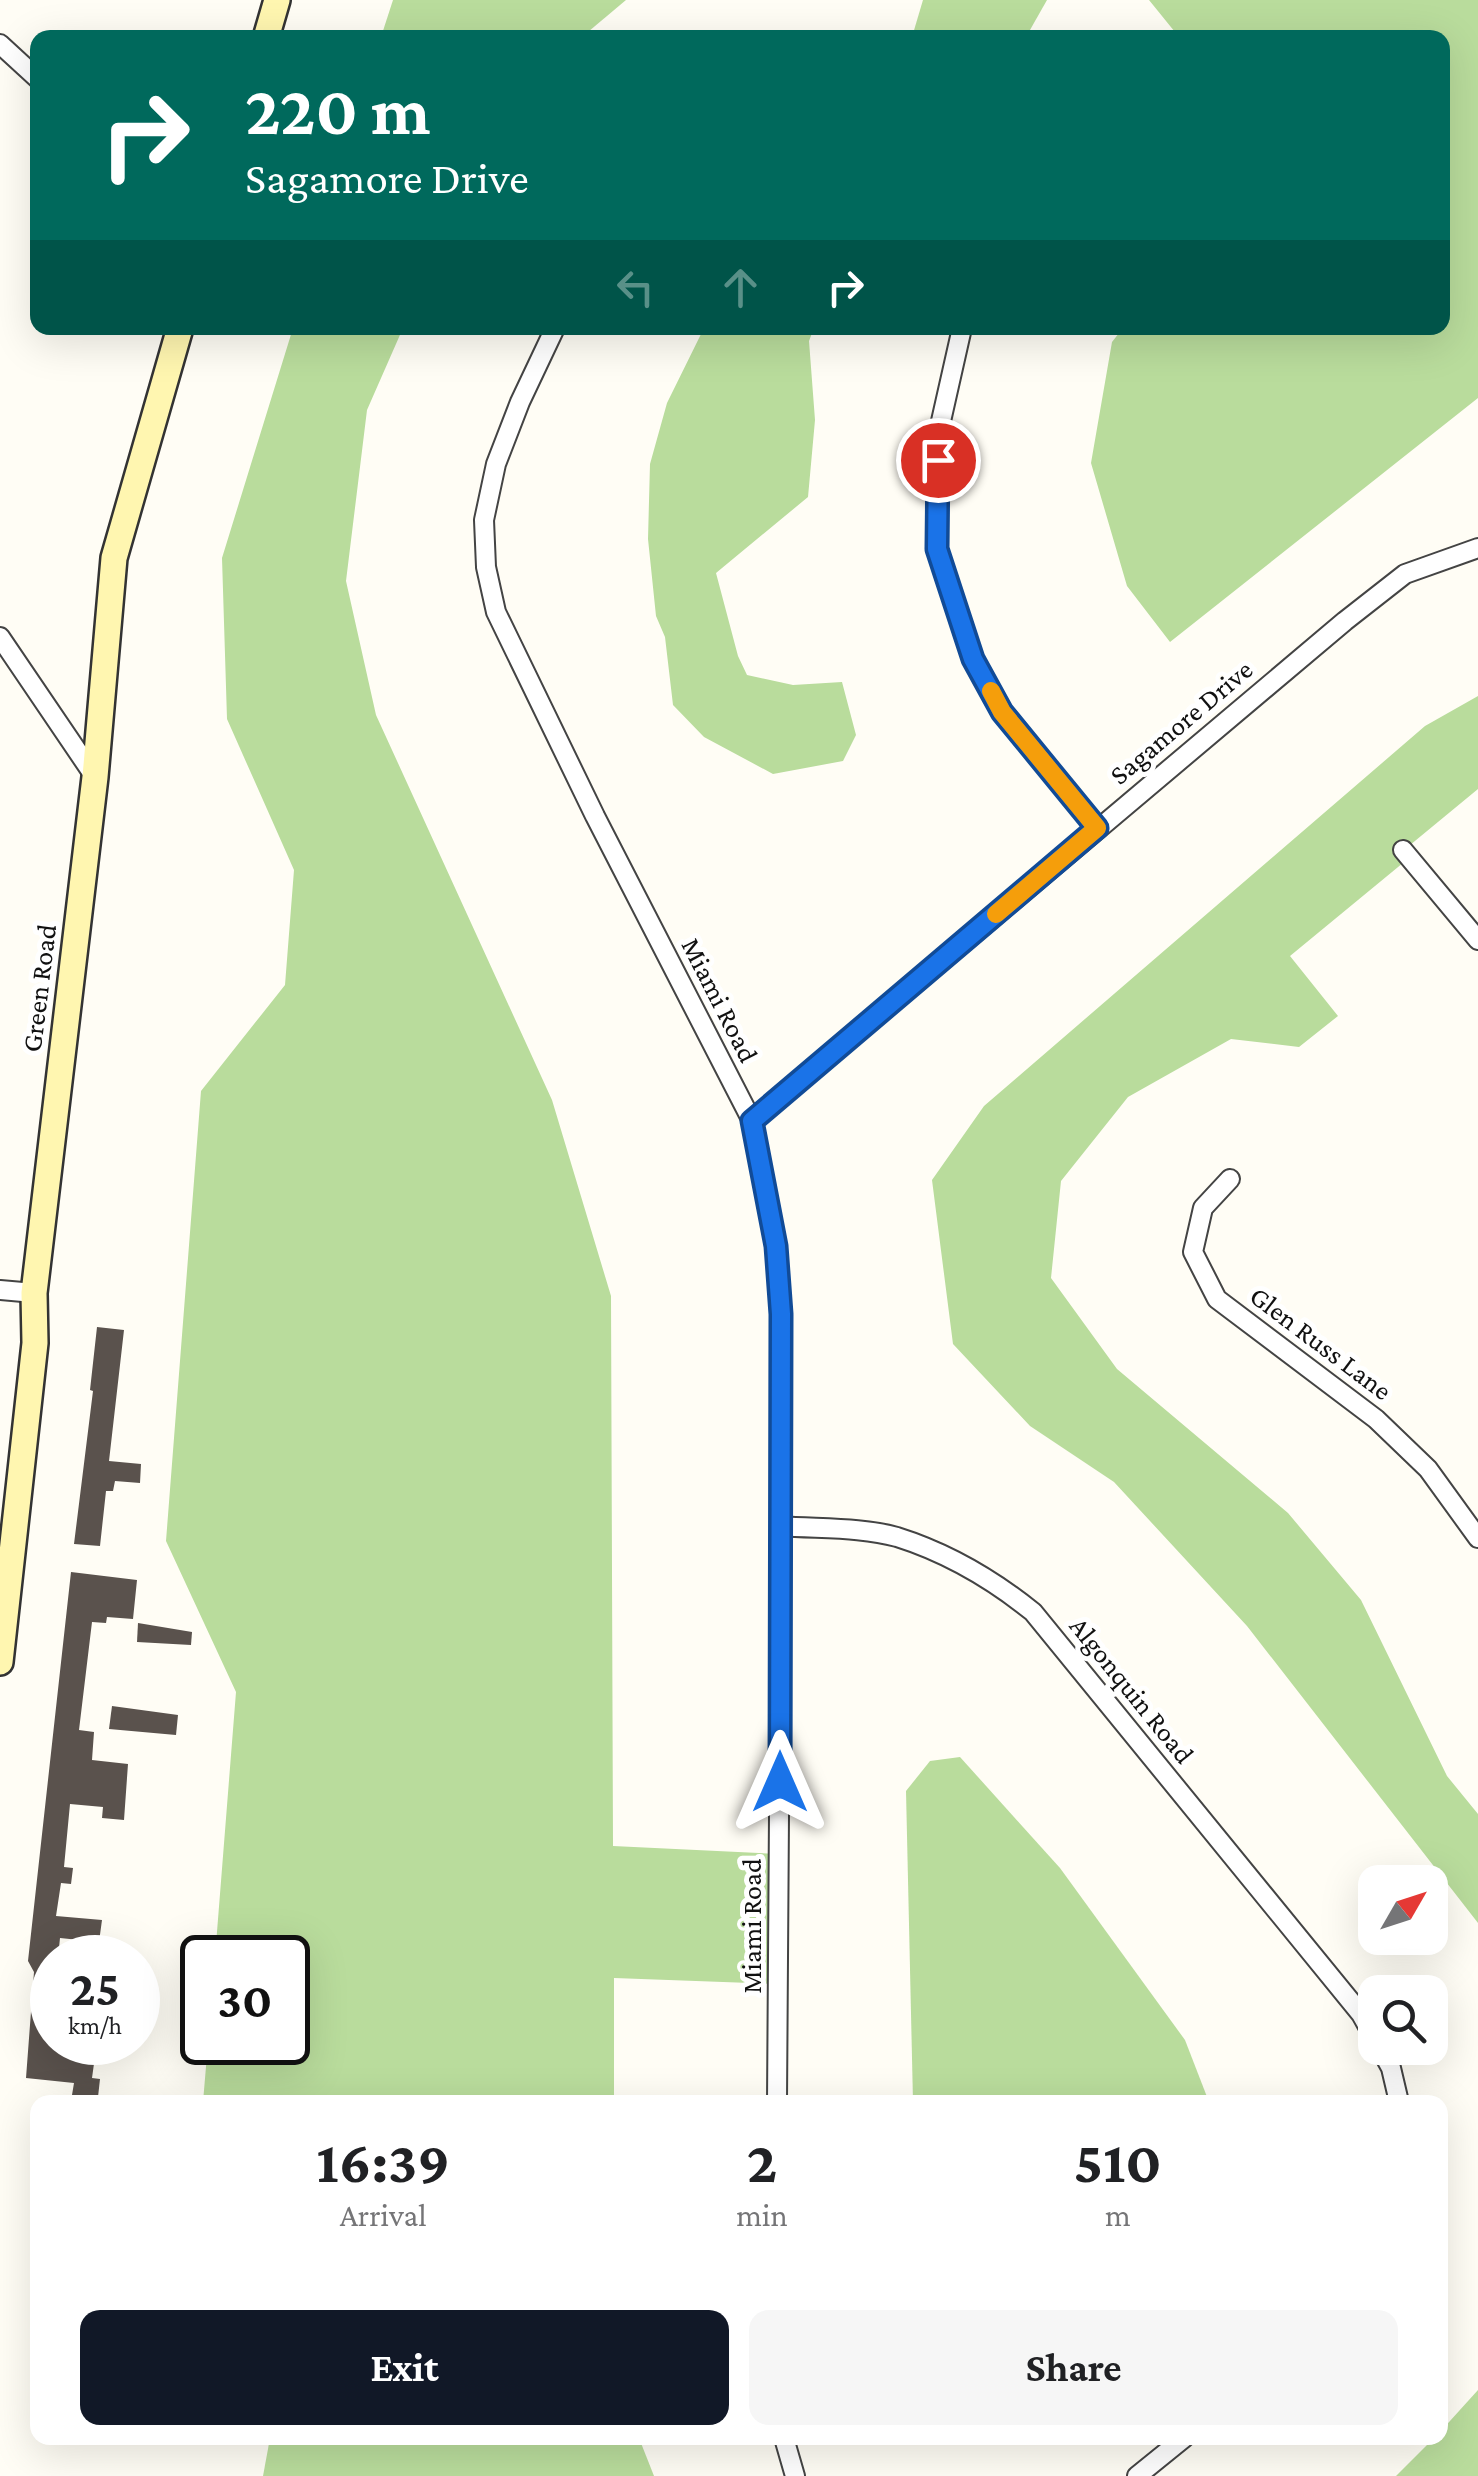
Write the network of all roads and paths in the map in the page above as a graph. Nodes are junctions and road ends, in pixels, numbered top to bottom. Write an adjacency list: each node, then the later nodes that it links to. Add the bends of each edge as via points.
1 (277, 0): 2 (main road)
2 (268, 30)
3 (0, 44): 4 (street)
4 (30, 72)
5 (178, 335): 10 (main road, Green Road, via 114,558)
6 (552, 335): 14 (street, Miami Road, via 502,449 484,520 496,612)
7 (960, 335): 11 (street, via 939,430 937,549 973,659 1002,712)
8 (1478, 548): 11 (street, Sagamore Drive, via 1405,574)
9 (0, 637): 10 (street)
10 (94, 778): 17 (main road, Green Road)
11 (1097, 828): 14 (street, Sagamore Drive)
12 (1403, 850): 13 (street)
13 (1478, 940)
14 (752, 1121): 18 (street, Miami Road, via 776,1246 781,1314)
15 (1230, 1179): 19 (street, Glen Russ Lane, via 1203,1208 1193,1252 1218,1299 1376,1418 1428,1469)
16 (0, 1290): 17 (street)
17 (34, 1293): 20 (main road, Green Road, via 35,1343)
18 (781, 1526): 21 (street, Algonquin Road, via 894,1536 963,1564 1032,1612); 23 (street, Miami Road)
19 (1478, 1538)
20 (0, 1662)
21 (1358, 2009)
22 (1389, 2065): 24 (street)
23 (777, 2095)
24 (1397, 2095)
25 (786, 2445): 27 (street)
26 (1175, 2445): 28 (street)
27 (796, 2476)
28 (1137, 2476)

